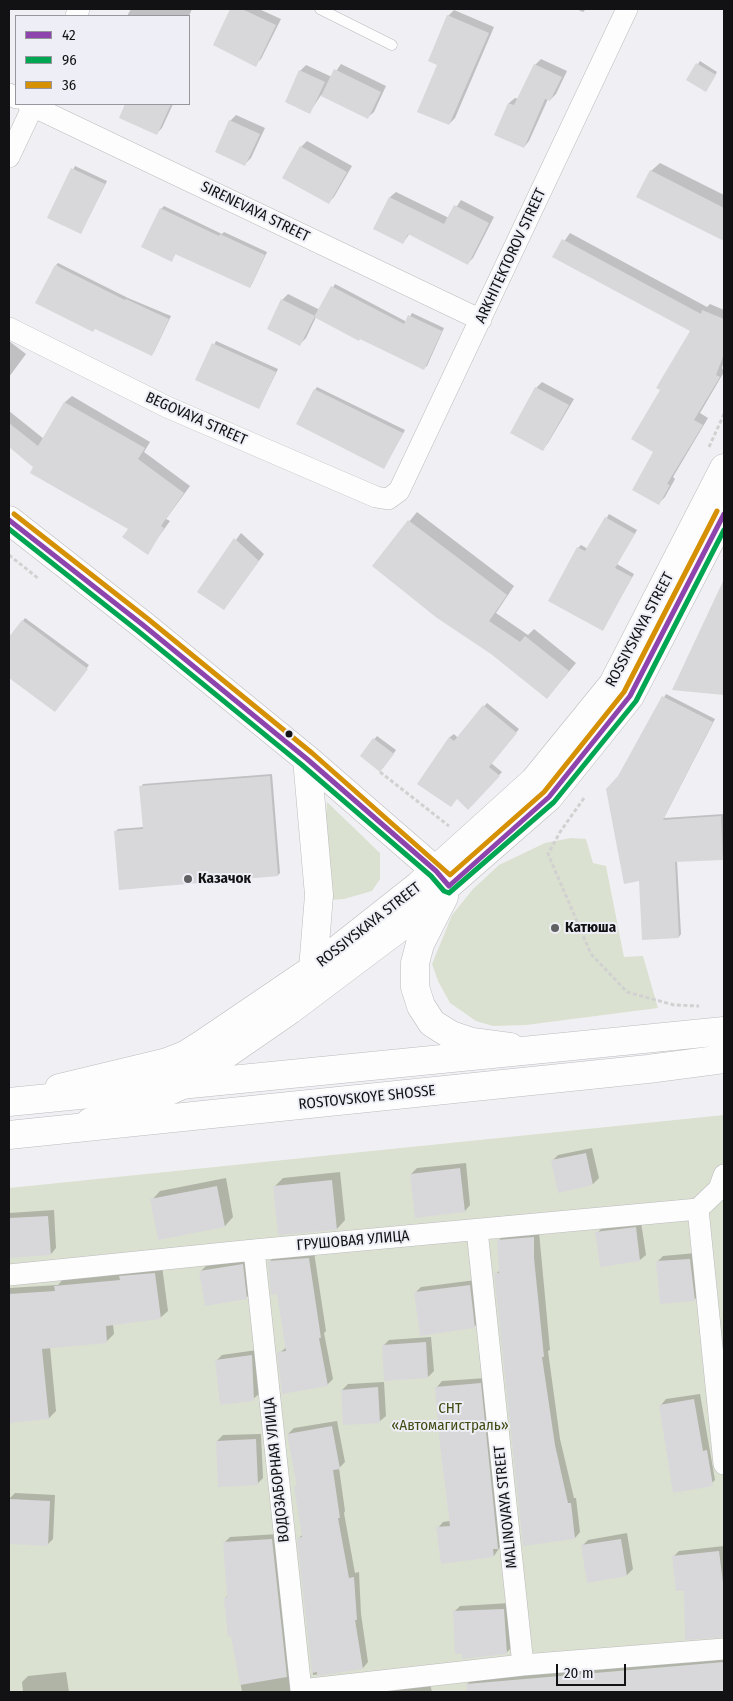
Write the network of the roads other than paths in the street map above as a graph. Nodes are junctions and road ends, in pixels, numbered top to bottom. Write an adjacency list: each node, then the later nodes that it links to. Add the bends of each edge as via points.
1 (320, 9): 3 (lane)
2 (627, 9): 7 (street, ARKHITEKTOROV STREET)
3 (392, 45)
4 (27, 105): 6 (street)
5 (32, 105): 7 (street, SIRENEVAYA STREET)
6 (9, 157)
7 (481, 320): 10 (street, ARKHITEKTOROV STREET, via 399,491)
8 (9, 328): 10 (street, BEGOVAYA STREET, via 167,407 376,497)
9 (724, 468): 14 (main road, ROSSIYSKAYA STREET, via 613,684 534,781)
10 (388, 498)
11 (724, 514): 14 (main road, ROSSIYSKAYA STREET, via 630,696 548,797)
12 (9, 520): 13 (main road)
13 (307, 758): 14 (main road); 15 (main road, via 319,895)
14 (443, 879): 15 (main road, ROSSIYSKAYA STREET); 17 (main road, via 415,963 415,987 421,1006 432,1023 451,1035 472,1042); 19 (main road, ROSSIYSKAYA STREET, via 400,928)
15 (313, 969): 20 (main road, ROSSIYSKAYA STREET, via 185,1055 121,1074)
16 (724, 1031): 17 (main road, ROSTOVSKOYE SHOSSE)
17 (538, 1051): 19 (main road, ROSTOVSKOYE SHOSSE)
18 (724, 1059): 21 (main road, ROSTOVSKOYE SHOSSE)
19 (180, 1086): 20 (main road, ROSTOVSKOYE SHOSSE); 21 (main road, via 136,1106)
20 (9, 1100)
21 (68, 1129): 22 (main road, ROSTOVSKOYE SHOSSE)
22 (9, 1135)
23 (724, 1174): 24 (street, via 719,1190)
24 (698, 1209): 25 (street, ГРУШОВАЯ УЛИЦА); 28 (street)
25 (478, 1230): 26 (street, ГРУШОВАЯ УЛИЦА); 30 (street, MALINOVAYA STREET)
26 (254, 1250): 27 (street, ГРУШОВАЯ УЛИЦА); 30 (street, ВОДОЗАБОРНАЯ УЛИЦА, via 301,1690)
27 (9, 1275)
28 (724, 1464)
29 (724, 1649): 30 (street)
30 (523, 1665)

